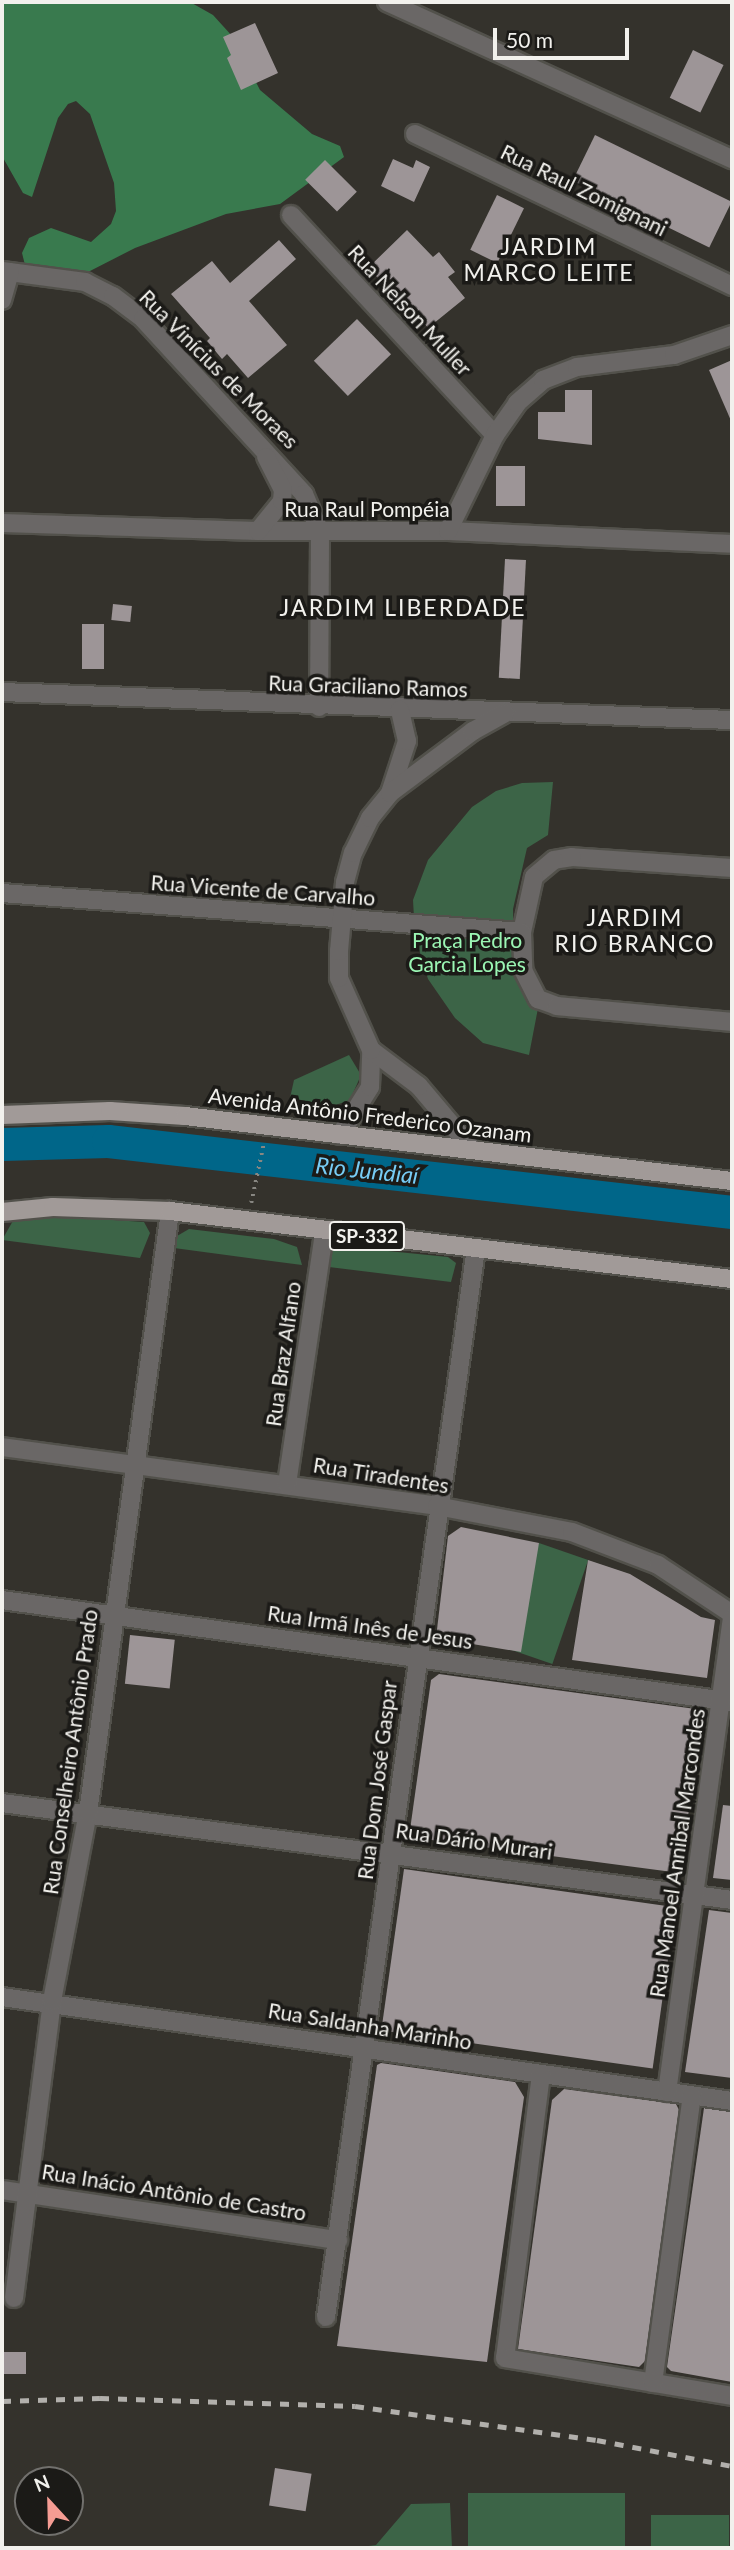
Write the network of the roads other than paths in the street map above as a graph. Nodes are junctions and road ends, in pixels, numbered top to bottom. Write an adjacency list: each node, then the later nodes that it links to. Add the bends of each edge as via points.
1 (387, 2): 3 (street)
2 (415, 134): 6 (street, Rua Raul Zomignani)
3 (732, 159)
4 (291, 215): 9 (street, Rua Nelson Muller)
5 (6, 272): 7 (street); 10 (street, Rua Vinícius de Moraes, via 85,282 113,296 143,319)
6 (732, 286)
7 (2, 300)
8 (732, 335): 9 (street, via 674,355 577,367 543,380 517,402)
9 (495, 435): 13 (street)
10 (257, 439): 12 (street, via 283,490 278,511); 14 (street, Rua Vinícius de Moraes, via 304,494)
11 (2, 523): 12 (street, Rua Raul Pompéia)
12 (258, 531): 14 (street, Rua Raul Pompéia)
13 (448, 531): 14 (street, Rua Raul Pompéia); 15 (street, Rua Raul Pompéia)
14 (320, 532): 17 (street)
15 (732, 544)
16 (2, 692): 17 (street, Rua Graciliano Ramos)
17 (319, 707): 18 (street, Rua Graciliano Ramos)
18 (400, 710): 19 (street, Rua Graciliano Ramos); 21 (street, via 407,741)
19 (506, 713): 20 (street, Rua Graciliano Ramos); 21 (street, via 473,731)
20 (732, 720)
21 (390, 793): 24 (street, via 352,853)
22 (732, 868): 25 (street, via 572,857 554,860 534,877)
23 (2, 893): 24 (street, Rua Vicente de Carvalho)
24 (341, 919): 25 (street, Rua Vicente de Carvalho); 27 (street, via 339,978)
25 (522, 932): 26 (street, via 523,970 538,999 557,1006)
26 (732, 1021)
27 (371, 1050): 29 (street, via 370,1087); 30 (street, via 419,1086)
28 (2, 1115): 29 (main road, Avenida Antônio Frederico Ozanam, via 110,1111)
29 (340, 1135): 30 (main road, Avenida Antônio Frederico Ozanam)
30 (473, 1150): 31 (main road, Avenida Antônio Frederico Ozanam)
31 (732, 1181)
32 (170, 1211): 33 (main road, SP-332, via 53,1207); 34 (main road, SP-332); 38 (street, Rua Conselheiro Antônio Prado)
33 (2, 1212)
34 (324, 1231): 35 (main road, SP-332); 39 (street, Rua Braz Alfano)
35 (476, 1248): 36 (main road, SP-332); 40 (street, Rua Dom José Gaspar)
36 (732, 1279)
37 (7, 1445): 38 (street, Rua Tiradentes)
38 (133, 1462): 39 (street, Rua Tiradentes); 42 (street, Rua Conselheiro Antônio Prado)
39 (287, 1484): 40 (street, Rua Tiradentes)
40 (437, 1506): 43 (street, Rua Tiradentes, via 584,1537 658,1564); 45 (street, Rua Dom José Gaspar)
41 (2, 1600): 42 (street, Rua Irmã Inês de Jesus)
42 (113, 1614): 45 (street, Rua Irmã Inês de Jesus); 48 (street, Rua Conselheiro Antônio Prado)
43 (732, 1614)
44 (732, 1620): 46 (street, Rua Manoel Annibal Marcondes)
45 (416, 1656): 46 (street, Rua Irmã Inês de Jesus); 49 (street, Rua Dom José Gaspar)
46 (726, 1701): 50 (street, Rua Manoel Annibal Marcondes)
47 (2, 1803): 48 (street, Rua Dário Murari)
48 (88, 1813): 49 (street, Rua Dário Murari); 53 (street, Rua Conselheiro Antônio Prado)
49 (391, 1853): 50 (street, Rua Dário Murari); 54 (street, Rua Dom José Gaspar)
50 (694, 1894): 51 (street, Rua Dário Murari); 56 (street, Rua Manoel Annibal Marcondes)
51 (732, 1900)
52 (2, 1997): 53 (street, Rua Saldanha Marinho)
53 (52, 2001): 54 (street, Rua Saldanha Marinho); 60 (street, Rua Conselheiro Antônio Prado)
54 (365, 2048): 55 (street, Rua Saldanha Marinho); 61 (street, Rua Dom José Gaspar)
55 (541, 2074): 56 (street, Rua Saldanha Marinho); 64 (street, via 504,2351 509,2362)
56 (667, 2092): 57 (street, Rua Saldanha Marinho)
57 (692, 2096): 58 (street, Rua Saldanha Marinho); 64 (street)
58 (732, 2101)
59 (2, 2190): 60 (street, Rua Inácio Antônio de Castro)
60 (27, 2193): 61 (street, Rua Inácio Antônio de Castro); 62 (street, Rua Conselheiro Antônio Prado)
61 (338, 2240): 63 (street, Rua Dom José Gaspar)
62 (14, 2298)
63 (326, 2317)
64 (653, 2383): 65 (street)
65 (732, 2396)

